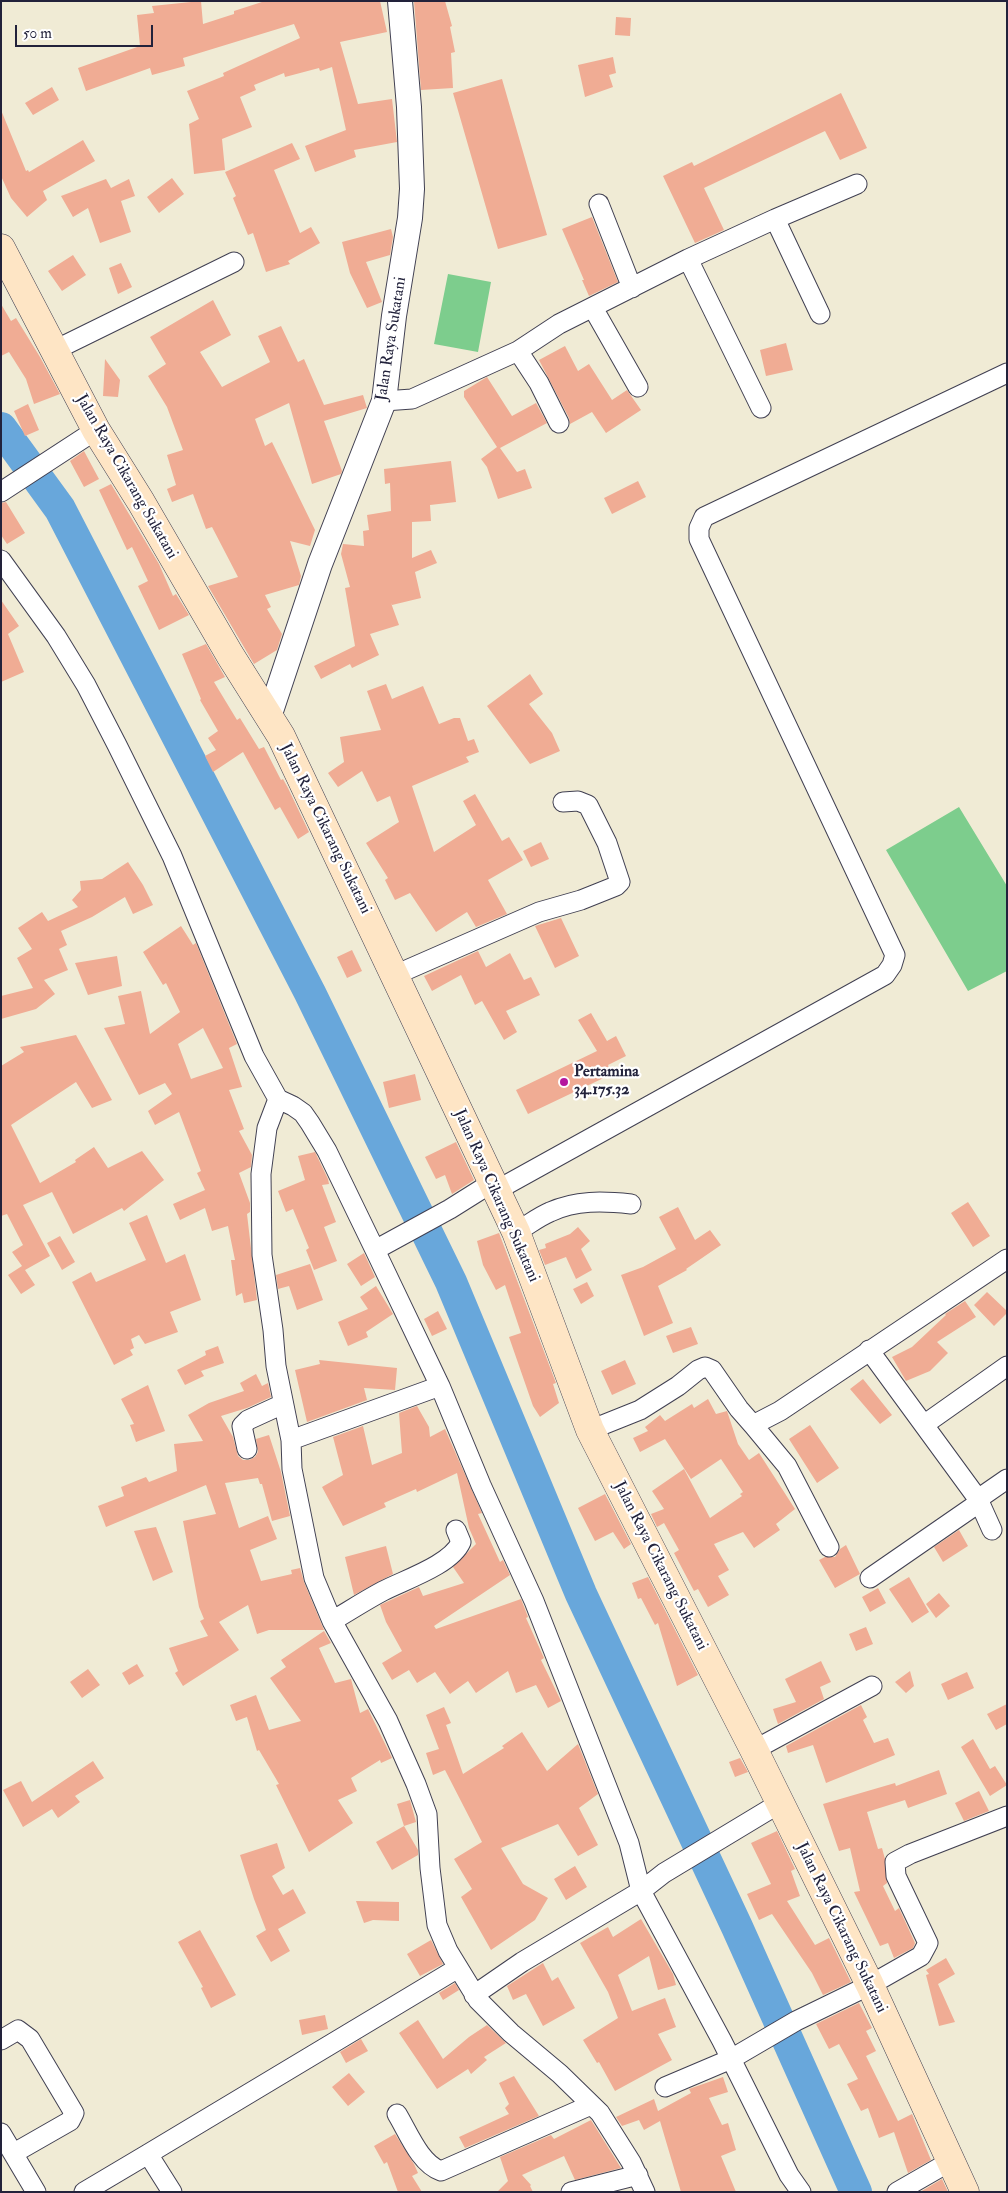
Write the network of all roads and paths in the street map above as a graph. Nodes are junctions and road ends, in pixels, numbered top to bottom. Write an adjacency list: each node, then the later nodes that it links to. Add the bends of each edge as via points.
1 (400, 1): 15 (street, Jalan Raya Sukatani, via 412,190)
2 (857, 184): 4 (street)
3 (600, 204): 8 (street)
4 (775, 218): 6 (street); 10 (street)
5 (1, 248): 11 (main road, Jalan Raya Cikarang Sukatani)
6 (688, 259): 8 (street); 16 (street)
7 (234, 262): 11 (street)
8 (632, 288): 9 (street)
9 (593, 308): 12 (street, via 559,324); 14 (street)
10 (820, 314)
11 (55, 350): 18 (main road, Jalan Raya Cikarang Sukatani)
12 (518, 351): 15 (street, via 412,399); 17 (street, via 539,382)
13 (1007, 373): 25 (street, via 704,517 699,528 699,540 894,955 892,965 885,975)
14 (638, 387)
15 (384, 400): 21 (street, Jalan Raya Sukatani, via 320,564)
16 (761, 408)
17 (559, 423)
18 (87, 436): 19 (street); 21 (main road, Jalan Raya Cikarang Sukatani, via 141,502)
19 (1, 492)
20 (1, 560): 24 (street, via 56,636 117,745 172,856 254,1056)
21 (268, 717): 23 (main road, Jalan Raya Cikarang Sukatani, via 289,753)
22 (563, 802): 23 (street, via 578,801 588,805 620,882 581,900 539,912)
23 (395, 975): 25 (main road, Jalan Raya Cikarang Sukatani)
24 (278, 1099): 28 (street, via 293,1106 310,1123); 33 (street, via 267,1128 261,1174 260,1228)
25 (495, 1186): 27 (main road, Jalan Raya Cikarang Sukatani); 28 (street)
26 (631, 1204): 27 (street, via 601,1201 573,1205 549,1212)
27 (516, 1232): 36 (main road, Jalan Raya Cikarang Sukatani)
28 (375, 1250): 32 (street)
29 (1007, 1259): 30 (street)
30 (869, 1350): 34 (street); 35 (street)
31 (1007, 1366): 34 (street)
32 (440, 1386): 37 (street); 50 (street, via 541,1619 629,1843)
33 (283, 1404): 37 (street); 38 (street, via 242,1426)
34 (925, 1424): 40 (street)
35 (753, 1426): 36 (street, via 712,1370 705,1367 640,1410); 43 (street, via 787,1466)
36 (590, 1430): 47 (main road, Jalan Raya Cikarang Sukatani)
37 (291, 1440): 45 (street, via 292,1470 314,1578)
38 (247, 1449)
39 (1007, 1479): 40 (street)
40 (979, 1500): 42 (street); 44 (street)
41 (456, 1530): 45 (street, via 461,1542 432,1568)
42 (992, 1530)
43 (828, 1548)
44 (870, 1578)
45 (332, 1621): 51 (street, via 388,1721 425,1806 437,1925)
46 (872, 1686): 47 (street)
47 (754, 1750): 48 (main road, Jalan Raya Cikarang Sukatani)
48 (780, 1803): 50 (street, via 664,1873); 52 (main road, Jalan Raya Cikarang Sukatani)
49 (1007, 1816): 52 (street, via 895,1862 896,1876 928,1943 921,1956)
50 (641, 1891): 53 (street, via 522,1962); 55 (street)
51 (458, 1968): 53 (street); 61 (street)
52 (870, 1985): 55 (street, via 796,2021); 62 (main road, Jalan Raya Cikarang Sukatani)
53 (474, 1995): 57 (street)
54 (1, 2040): 60 (street, via 18,2030 30,2039 74,2113 70,2121)
55 (732, 2059): 56 (street); 68 (street, via 789,2175)
56 (665, 2087)
57 (592, 2105): 58 (street, via 441,2171 434,2169 422,2155); 63 (street, via 605,2121)
58 (397, 2114)
59 (1, 2133): 60 (street)
60 (14, 2154): 64 (street)
61 (148, 2154): 65 (street); 66 (street)
62 (951, 2161): 69 (street); 70 (main road, Jalan Raya Cikarang Sukatani)
63 (641, 2184): 67 (street)
64 (36, 2192)
65 (84, 2192)
66 (172, 2192)
67 (571, 2192)
68 (801, 2192)
69 (897, 2192)
70 (965, 2192)

